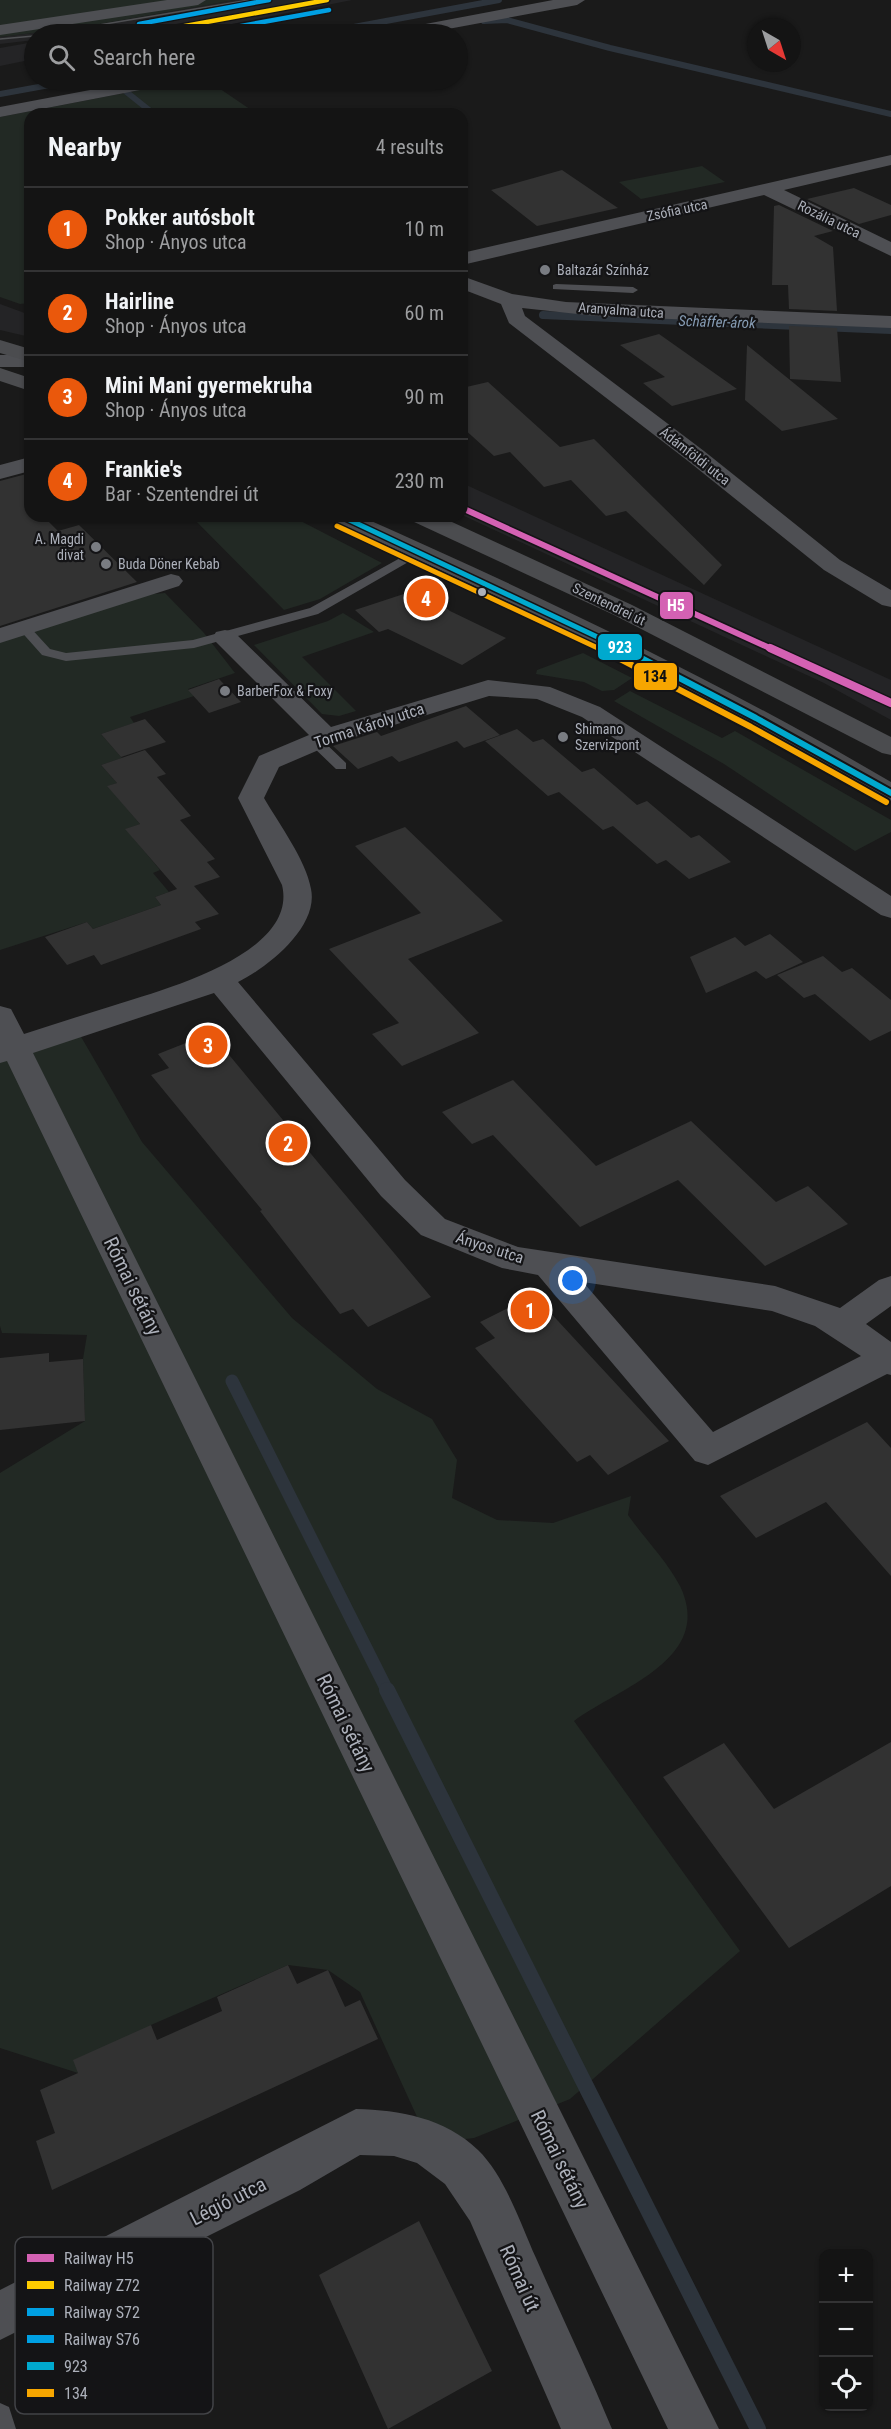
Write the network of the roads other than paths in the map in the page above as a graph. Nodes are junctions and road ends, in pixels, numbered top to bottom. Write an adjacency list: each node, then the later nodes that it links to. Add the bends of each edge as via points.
1 (198, 0): 3 (street)
2 (577, 0): 4 (street)
3 (40, 24)
4 (451, 24)
5 (24, 26): 6 (street)
6 (0, 30)
7 (114, 90): 8 (street)
8 (0, 112)
9 (891, 160): 10 (street, Zsófia utca)
10 (766, 189): 11 (street, Rozália utca); 12 (street, Zsófia utca)
11 (891, 250)
12 (468, 258)
13 (468, 286): 16 (street, Aranyalma utca)
14 (556, 287): 15 (lane)
15 (633, 290)
16 (510, 301): 17 (street, Aranyalma utca, via 634,311); 30 (street, Ádámföldi utca, via 516,319 832,565)
17 (891, 322)
18 (0, 346): 19 (main road)
19 (24, 354)
20 (0, 361): 21 (street)
21 (24, 361)
22 (0, 374): 23 (main road)
23 (24, 383)
24 (24, 466): 25 (street)
25 (0, 472)
26 (355, 522): 28 (main road, Szentendrei út)
27 (433, 522): 35 (main road, Szentendrei út, via 623,610)
28 (420, 551): 33 (lane, via 314,610); 37 (main road, Szentendrei út, via 645,657 827,754)
29 (171, 581): 31 (street)
30 (891, 600)
31 (24, 628): 32 (street); 33 (lane, via 46,652 66,657 194,644)
32 (0, 636)
33 (225, 637): 34 (street)
34 (321, 739): 36 (lane); 38 (street, Torma Károly utca, via 488,688 541,692 591,712); 39 (street, Torma Károly utca, via 268,762 251,798 298,890 283,935 255,960)
35 (891, 747)
36 (341, 766)
37 (891, 793)
38 (891, 909)
39 (220, 980): 40 (street, Torma Károly utca); 41 (street, Ányos utca, via 393,1188 433,1227 514,1259)
40 (5, 1039): 52 (street, Római sétány)
41 (546, 1262): 43 (street, Ányos utca, via 776,1299); 44 (street, via 708,1451)
42 (891, 1289): 43 (street, via 856,1312)
43 (844, 1327): 44 (street, Ányos utca)
44 (889, 1360)
45 (429, 2143): 46 (street, Légió utca, via 393,2133 356,2132); 51 (street, Római út, via 462,2167 487,2204)
46 (156, 2237)
47 (15, 2308): 48 (street, Légió utca)
48 (0, 2316)
49 (0, 2416): 50 (lane)
50 (3, 2429)
51 (587, 2429)
52 (694, 2429)

